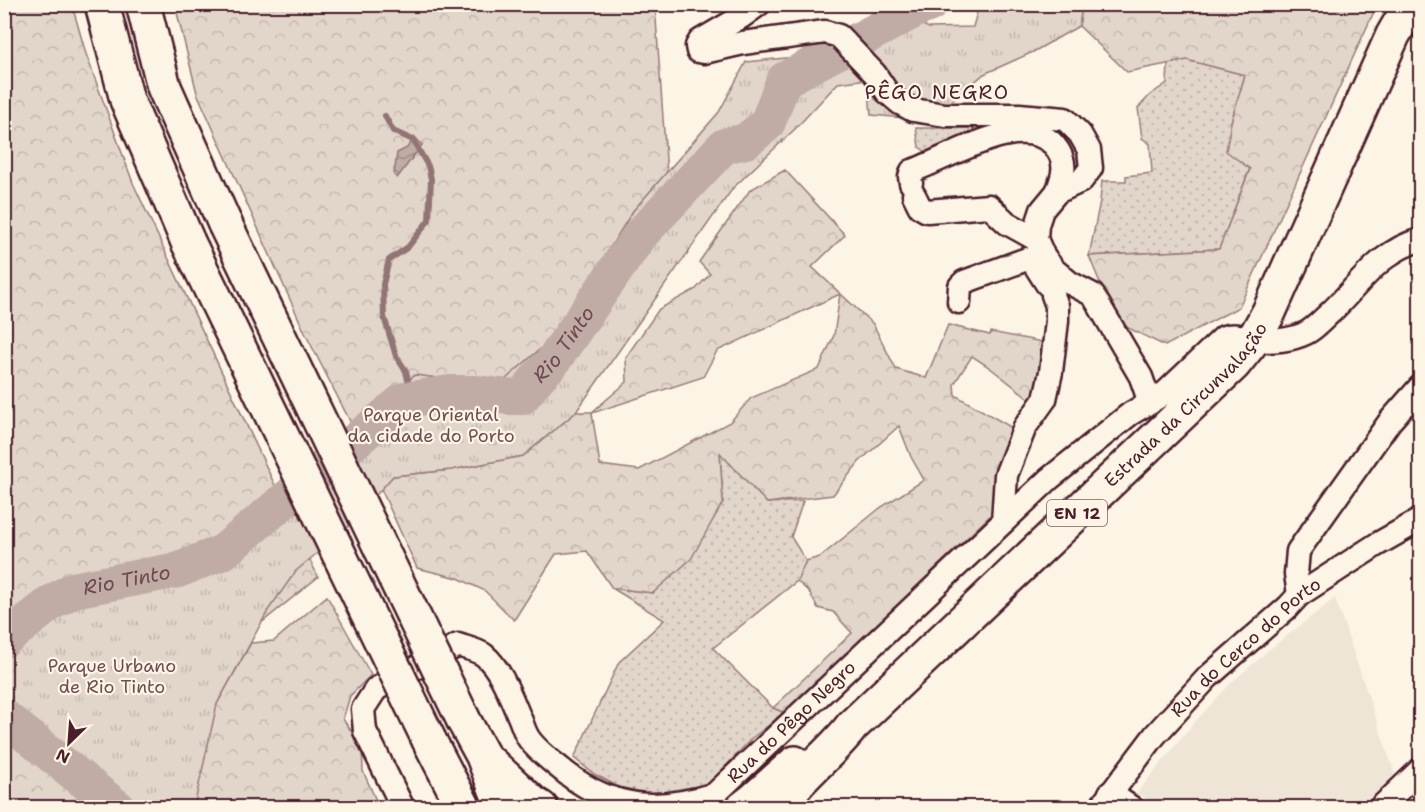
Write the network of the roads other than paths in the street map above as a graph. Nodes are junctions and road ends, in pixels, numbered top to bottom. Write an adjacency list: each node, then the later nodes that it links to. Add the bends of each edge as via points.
1 (102, 4): 22 (main road, bridge, via 127,100 188,242)
2 (143, 4): 17 (main road, bridge, via 164,87 225,224)
3 (759, 4): 5 (street, via 700,41 698,51 825,32 839,36 887,92 913,110 945,116 1065,119 1089,150 1090,168 1081,181)
4 (1411, 4): 10 (main road, Estrada da Circunvalação / EN 12)
5 (1057, 192): 6 (street, via 1042,210); 6 (street, via 1065,173 1057,149 1038,134 1006,134 912,171 913,189 920,207 927,211 989,206 1006,223)
6 (1036, 239): 8 (street)
7 (1420, 240): 10 (street, Rua do Pêgo Negro, via 1393,251 1373,267 1304,334)
8 (1062, 289): 9 (street, via 1027,259 964,282); 12 (street, via 1093,295 1141,376); 14 (street, via 1045,399 1024,427 1006,475)
9 (959, 302)
10 (1254, 339): 12 (street, Rua do Pêgo Negro, via 1224,337); 16 (main road, Estrada da Circunvalação / EN 12, via 1234,364)
11 (1420, 387): 15 (street, via 1390,421 1298,551)
12 (1150, 403): 14 (street, Rua do Pêgo Negro, via 1130,414 1058,471)
13 (1420, 520): 15 (street, Rua do Cerco do Porto)
14 (1003, 522): 21 (street, Rua do Pêgo Negro, via 715,794 675,807 626,806 593,793 529,738 495,667 483,655 458,645 376,689 363,709 365,732)
15 (1299, 595): 19 (street, Rua do Cerco do Porto, via 1208,677 1155,735)
16 (852, 726): 20 (main road, Estrada da Circunvalação / EN 12); 25 (main road, via 814,746)
17 (483, 756): 23 (main road); 24 (main road)
18 (1420, 770): 27 (street)
19 (1105, 800): 26 (street)
20 (778, 805)
21 (403, 807)
22 (464, 807)
23 (503, 807)
24 (541, 807)
25 (743, 807)
26 (1132, 807)
27 (1380, 807)

